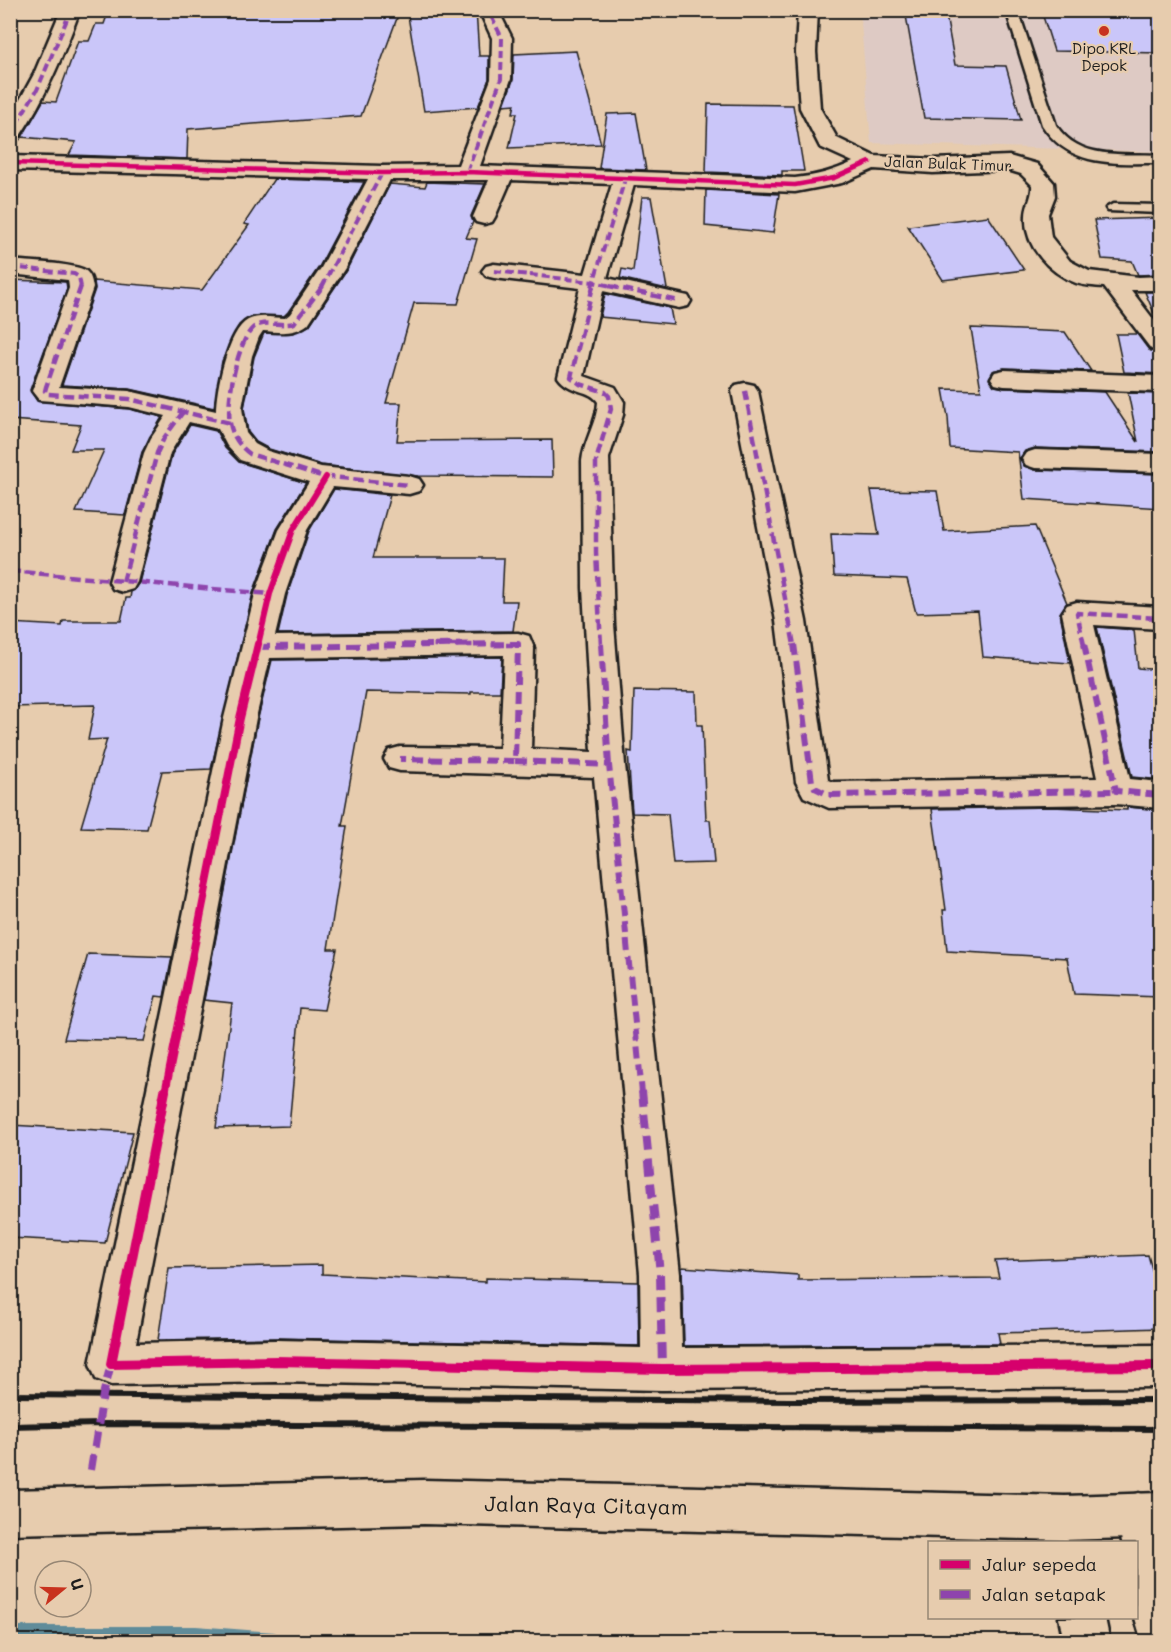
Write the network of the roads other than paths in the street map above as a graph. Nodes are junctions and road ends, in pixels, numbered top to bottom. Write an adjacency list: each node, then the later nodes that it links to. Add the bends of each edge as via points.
1 (71, 10): 5 (street, via 42,84)
2 (488, 10): 10 (street, via 502,38 501,80)
3 (808, 10): 7 (street, Jalan Bulak Timur, via 810,108 828,142)
4 (1012, 10): 6 (lane, via 1048,124 1060,140 1091,155)
5 (10, 134)
6 (1161, 159)
7 (870, 162): 12 (street, via 827,182 795,185); 18 (street, Jalan Bulak Timur, via 933,166 1009,163 1029,169 1043,183 1044,196 1037,214 1039,237 1050,254 1083,278)
8 (10, 163): 9 (street)
9 (382, 172): 10 (street); 27 (street, via 322,287 298,321 292,326 255,326 249,332 227,406)
10 (467, 172): 11 (street)
11 (503, 174): 12 (street); 15 (street)
12 (625, 179): 19 (street)
13 (1113, 208): 14 (lane)
14 (1161, 209)
15 (484, 217)
16 (10, 267): 26 (street, via 74,274 81,281 45,392 129,399)
17 (494, 271): 19 (street)
18 (1111, 281): 20 (street, Jalan Bulak Timur); 22 (street)
19 (593, 282): 21 (street); 37 (street, via 571,377 579,384 603,391 611,401 596,454 595,541)
20 (1161, 283)
21 (679, 301)
22 (1161, 344)
23 (1004, 378): 24 (street)
24 (1161, 384)
25 (745, 392): 38 (street, via 790,621 815,789 828,795)
26 (183, 412): 27 (street); 32 (street, via 157,453)
27 (230, 423): 30 (street, via 240,446 250,455)
28 (1035, 459): 29 (street)
29 (1161, 464)
30 (326, 477): 31 (street); 34 (street, via 293,530 270,594)
31 (409, 485)
32 (123, 582)
33 (1161, 618): 38 (street, via 1077,613)
34 (258, 647): 36 (street, via 518,644); 41 (street, via 240,718 111,1364 276,1360)
35 (400, 759): 36 (street)
36 (515, 761): 37 (street)
37 (609, 765): 41 (street, via 660,1274)
38 (1116, 791): 39 (street)
39 (1161, 795)
40 (1161, 1366): 41 (street)
41 (662, 1369)
42 (10, 1512): 44 (street, Jalan Raya Citayam, via 423,1502)
43 (1150, 1515): 44 (street, Jalan Raya Citayam); 46 (street, via 1152,1584)
44 (1067, 1530)
45 (1082, 1619): 47 (street)
46 (1161, 1629)
47 (1087, 1641)

